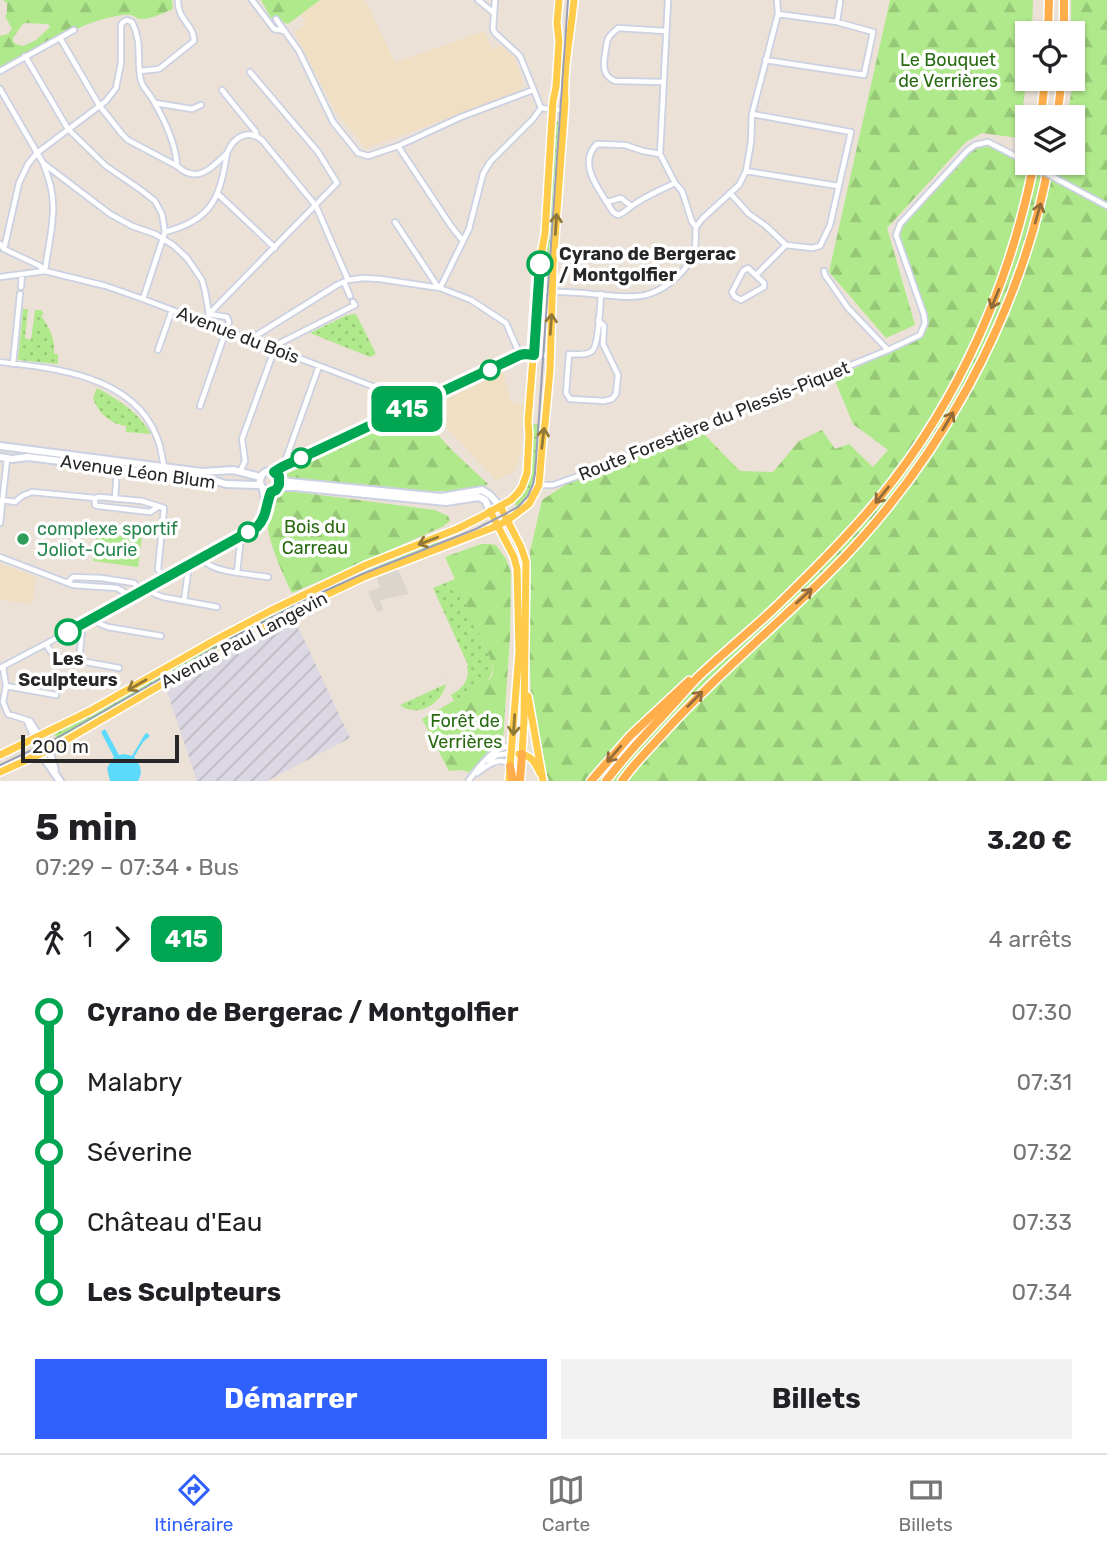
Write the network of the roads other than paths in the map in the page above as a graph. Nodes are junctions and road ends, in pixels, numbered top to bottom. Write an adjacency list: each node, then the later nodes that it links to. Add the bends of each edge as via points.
1 (178, 0): 25 (street, via 178,11 194,41 159,69)
2 (252, 0): 19 (street, via 274,29)
3 (478, 0): 12 (street)
4 (495, 0): 12 (street)
5 (559, 0): 35 (main road)
6 (574, 0): 36 (main road)
7 (668, 0): 20 (street)
8 (777, 0): 13 (street)
9 (1049, 0): 15 (highway)
10 (1064, 0): 16 (highway)
11 (840, 2): 17 (street)
12 (494, 13): 30 (street, via 495,33 520,56)
13 (778, 14): 17 (street); 23 (street)
14 (276, 19): 19 (street)
15 (1048, 21)
16 (1064, 21)
17 (837, 22): 23 (street, via 873,32 864,75)
18 (74, 30): 21 (street)
19 (285, 31): 40 (street, via 332,122 358,153 368,156)
20 (666, 31): 27 (street); 27 (street, via 618,28 610,35 603,66 609,79)
21 (60, 38): 22 (street); 32 (street)
22 (26, 56): 24 (street); 38 (street)
23 (765, 61): 37 (street)
24 (0, 71)
25 (140, 71): 31 (street); 32 (street, via 134,27 130,21 123,22 118,83)
26 (250, 72): 56 (street, via 318,152 337,183)
27 (663, 82): 43 (street)
28 (0, 89): 41 (street)
29 (222, 90): 39 (street)
30 (533, 90): 34 (street); 40 (street)
31 (154, 103): 33 (street, via 192,109); 46 (street, via 172,140)
32 (99, 105): 38 (street); 46 (street, via 125,138)
33 (201, 105)
34 (541, 108): 35 (street); 63 (street, via 490,162)
35 (552, 110): 36 (street); 75 (main road)
36 (564, 111): 76 (main road, one-way to 36)
37 (752, 114): 47 (street); 52 (street, via 851,132)
38 (68, 129): 41 (street); 61 (street, via 106,166 150,196 162,214)
39 (256, 136): 42 (street, via 238,137); 56 (street)
40 (398, 146): 63 (street)
41 (37, 153): 45 (street); 65 (street, via 21,175)
42 (227, 153): 46 (street, via 199,174); 54 (street)
43 (660, 154): 51 (street); 55 (street, via 625,145 597,144 590,150 589,170)
44 (1015, 156): 90 (street, Route Forestière du Plessis-Piquet, via 988,142 975,145 900,224 896,234 925,323 920,335)
45 (43, 163): 62 (street, via 110,214); 67 (street, via 54,204)
46 (177, 166)
47 (746, 171): 52 (street); 53 (street)
48 (1032, 175): 145 (highway, one-way to 145, via 988,317 922,440 881,497 832,552)
49 (1046, 175): 151 (highway, one-way to 49, via 702,692 825,578 904,487 986,351 1031,237)
50 (1050, 175): 58 (street, bridge)
51 (675, 183): 57 (street); 60 (street)
52 (839, 186): 64 (street, via 820,246)
53 (730, 192): 60 (street); 64 (street)
54 (218, 194): 61 (street, via 199,218); 66 (street)
55 (607, 202): 57 (street, via 621,198); 57 (street, via 618,215)
56 (316, 206): 66 (street); 72 (street)
57 (631, 206)
58 (1107, 206)
59 (395, 222): 74 (street)
60 (696, 227): 78 (street, via 691,257 672,281 645,295)
61 (165, 232): 62 (street)
62 (164, 240): 80 (street); 83 (street, via 183,253 198,273)
63 (463, 241): 74 (street)
64 (786, 245): 70 (street)
65 (2, 246): 67 (street)
66 (275, 248): 83 (street)
67 (45, 271): 69 (street, Avenue du Bois); 80 (street, Avenue du Bois)
68 (824, 271): 90 (street, via 848,308)
69 (22, 274): 71 (street, Avenue du Bois); 73 (street)
70 (756, 275): 70 (street, via 764,287 741,300 735,297 732,292 743,271 748,268)
71 (0, 277)
72 (346, 281): 74 (street, via 380,279); 79 (street); 87 (street)
73 (21, 287)
74 (440, 288): 91 (street, via 471,300 506,323)
75 (538, 291): 76 (street); 92 (main road)
76 (553, 292): 78 (street); 93 (main road, one-way to 76)
77 (20, 294): 95 (street)
78 (601, 294): 84 (street)
79 (350, 296)
80 (143, 299): 82 (street, Avenue du Bois)
81 (353, 302): 88 (street, via 355,306)
82 (172, 310): 85 (street, Avenue du Bois); 89 (street)
83 (209, 314): 85 (street); 86 (street, via 227,317)
84 (598, 320): 84 (street, via 592,351 569,354 566,393 570,398 604,401 616,394 618,375 603,344 604,326)
85 (204, 322): 86 (street, Avenue du Bois)
86 (226, 330): 87 (street, Avenue du Bois); 98 (street)
87 (253, 341): 88 (street, Avenue du Bois)
88 (274, 349): 96 (street, Avenue du Bois); 106 (street, via 242,439 245,461)
89 (158, 350)
90 (888, 350): 111 (street, Route Forestière du Plessis-Piquet, via 581,475)
91 (520, 355): 92 (main road); 97 (main road)
92 (534, 355): 93 (main road); 117 (main road, Avenue Paul Langevin, via 527,473 518,493)
93 (550, 356): 111 (main road, one-way to 93)
94 (0, 362): 95 (street)
95 (13, 364): 103 (street, via 75,373 129,400 156,434)
96 (319, 366): 97 (street, Avenue du Bois); 104 (street)
97 (418, 404): 104 (main road)
98 (200, 406)
99 (0, 446): 100 (main road, Avenue Léon Blum)
100 (18, 448): 102 (main road); 103 (main road, Avenue Léon Blum)
101 (4, 458): 102 (main road, Avenue Léon Blum); 116 (street)
102 (17, 458): 105 (main road, Avenue Léon Blum)
103 (164, 467): 106 (main road, Avenue Léon Blum)
104 (283, 467): 107 (main road)
105 (117, 469): 110 (main road, Avenue Léon Blum, via 203,477); 115 (street)
106 (237, 471): 108 (main road, Avenue Léon Blum); 110 (main road, via 230,475)
107 (274, 472): 108 (main road); 109 (main road)
108 (260, 477): 112 (main road)
109 (279, 483): 113 (main road); 117 (main road, via 441,497 482,490); 119 (main road, via 446,502 480,497)
110 (230, 485): 112 (main road, Avenue Léon Blum)
111 (539, 485): 121 (main road, Avenue Paul Langevin, via 531,501)
112 (261, 487): 113 (main road); 120 (street)
113 (271, 492): 120 (street)
114 (95, 498): 115 (street); 116 (street, via 32,492 15,502); 118 (street, via 98,506 150,512)
115 (115, 499): 118 (street)
116 (2, 500): 122 (street)
117 (497, 503): 119 (main road, Avenue Paul Langevin); 121 (main road)
118 (158, 507): 130 (street, via 163,508 158,569)
119 (488, 508): 123 (main road); 150 (main road, Avenue Paul Langevin, one-way to 150, via 438,537 272,610)
120 (265, 510): 124 (street, via 260,524)
121 (508, 520): 123 (main road, Avenue Paul Langevin); 144 (main road, via 527,571)
122 (0, 523)
123 (497, 526): 152 (main road, Avenue Paul Langevin, via 363,577 309,603); 153 (main road, one-way to 153, via 517,569 519,651)
124 (241, 536): 126 (street); 128 (street)
125 (0, 557): 131 (street)
126 (202, 558): 127 (street); 128 (street, via 217,569)
127 (185, 567): 130 (street); 135 (street)
128 (237, 572): 129 (street)
129 (268, 577)
130 (163, 579): 132 (street)
131 (67, 583): 133 (street, via 73,577 101,578 134,583); 134 (street, via 117,587)
132 (148, 588): 133 (street); 135 (street)
133 (141, 592): 134 (street)
134 (128, 598): 137 (street)
135 (184, 601): 136 (street)
136 (217, 607)
137 (96, 617): 138 (street); 139 (street, via 108,627)
138 (79, 626): 140 (street); 141 (street)
139 (161, 636)
140 (46, 644): 141 (street, via 59,657); 142 (street)
141 (79, 661): 143 (street)
142 (1, 668): 146 (street)
143 (119, 668)
144 (525, 671): 154 (main road); 158 (main road)
145 (697, 678): 167 (highway, one-way to 167, via 687,682 630,736); 168 (highway)
146 (5, 686): 147 (street); 148 (street, via 3,702)
147 (56, 695)
148 (8, 714): 149 (street); 150 (street, via 33,724)
149 (0, 720)
150 (35, 736): 152 (street); 155 (street); 156 (main road, Avenue Paul Langevin)
151 (649, 749): 169 (highway); 170 (highway)
152 (49, 750): 155 (main road, Avenue Paul Langevin); 160 (main road)
153 (512, 750): 154 (main road); 157 (main road); 161 (street, via 497,755); 162 (street, via 498,749)
154 (522, 750): 158 (main road, via 534,750); 165 (highway); 166 (main road, via 534,761)
155 (41, 754): 159 (main road, Avenue Paul Langevin); 160 (main road)
156 (0, 755)
157 (510, 766): 161 (street, via 501,761); 164 (highway)
158 (541, 767): 166 (main road)
159 (0, 772)
160 (55, 772): 163 (main road)
161 (476, 773): 162 (street)
162 (468, 780)
163 (60, 781)
164 (511, 781)
165 (520, 781)
166 (543, 781)
167 (591, 781)
168 (606, 781)
169 (622, 781)
170 (628, 781)

